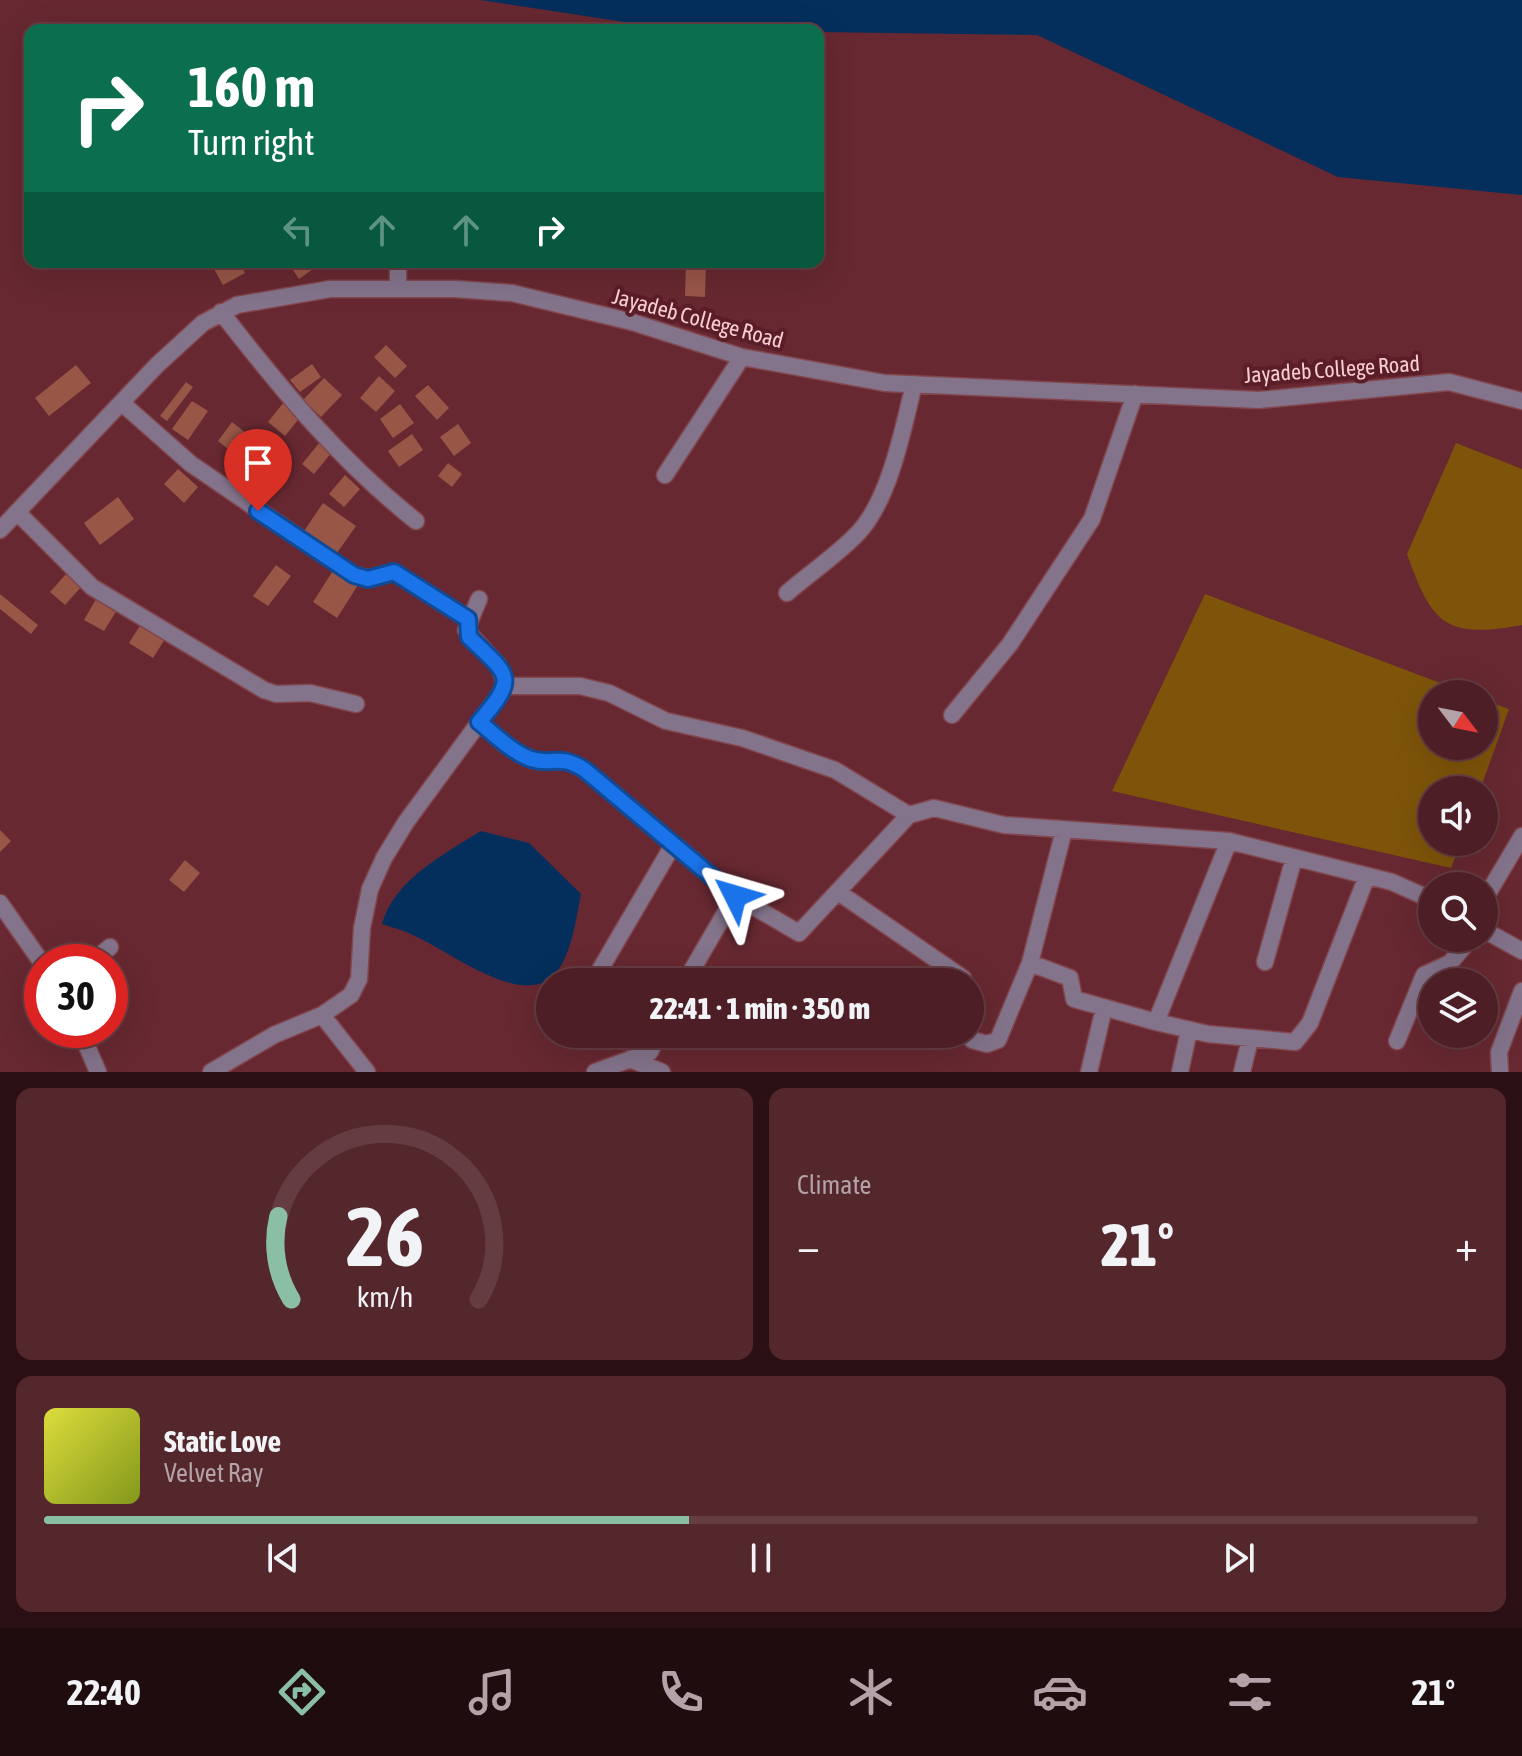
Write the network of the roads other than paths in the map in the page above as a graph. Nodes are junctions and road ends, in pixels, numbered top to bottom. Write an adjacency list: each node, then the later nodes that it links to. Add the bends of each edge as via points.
1 (398, 268): 2 (street)
2 (398, 289): 3 (street, Jayadeb College Road, via 290,294); 4 (street, Jayadeb College Road, via 512,293 632,322)
3 (221, 312): 8 (street, Jayadeb College Road, via 157,365); 11 (street, via 353,469)
4 (742, 357): 5 (street, Jayadeb College Road); 9 (street)
5 (914, 384): 6 (street, Jayadeb College Road); 13 (street, via 888,475 859,532)
6 (1135, 394): 7 (street, Jayadeb College Road, via 1259,400 1449,382); 18 (street, via 1092,519 1010,644)
7 (1522, 401)
8 (123, 404): 10 (street, Jayadeb College Road); 15 (street, via 191,464 354,575 368,579 394,572)
9 (665, 475)
10 (18, 513): 12 (street, Jayadeb College Road); 17 (street, via 92,587 264,690)
11 (416, 521)
12 (0, 530)
13 (787, 593)
14 (479, 599): 15 (street)
15 (468, 619): 16 (street, via 469,637 499,666)
16 (506, 686): 19 (street); 20 (street, via 580,686 609,693 666,721 742,738 835,770)
17 (356, 704)
18 (952, 715)
19 (479, 722): 24 (street, via 528,759 573,762); 43 (street, via 384,858 370,889 359,979 351,995)
20 (909, 815): 21 (street, via 934,808 1004,825); 28 (street)
21 (1064, 830): 23 (street); 37 (street)
22 (1522, 836): 27 (street)
23 (1229, 841): 25 (street); 44 (street)
24 (673, 845): 30 (street); 38 (street)
25 (1294, 858): 26 (street); 36 (street)
26 (1367, 876): 29 (street); 46 (street, via 1303,1036 1295,1042)
27 (1498, 876)
28 (838, 892): 30 (street, via 799,933); 40 (street)
29 (1418, 895)
30 (735, 896): 39 (street)
31 (0, 903): 33 (street)
32 (1498, 938): 34 (street)
33 (29, 944)
34 (1522, 951)
35 (1459, 952): 47 (street, via 1450,963 1424,975)
36 (1265, 962)
37 (1030, 963): 42 (street, via 1070,978 1074,999); 48 (street, via 998,1040)
38 (601, 968)
39 (693, 968)
40 (948, 968)
41 (1522, 991): 60 (street, via 1499,1052)
42 (1104, 1008): 44 (street); 57 (street)
43 (322, 1015): 53 (street, via 274,1035); 54 (street)
44 (1156, 1022): 45 (street)
45 (1189, 1030): 46 (street); 58 (street)
46 (1250, 1039): 59 (street)
47 (1397, 1041)
48 (984, 1043)
49 (88, 1048): 52 (street)
50 (652, 1048): 51 (street)
51 (630, 1059): 55 (street); 56 (street)
52 (98, 1072)
53 (211, 1072)
54 (367, 1072)
55 (595, 1072)
56 (662, 1072)
57 (1089, 1072)
58 (1180, 1072)
59 (1242, 1072)
60 (1500, 1072)

